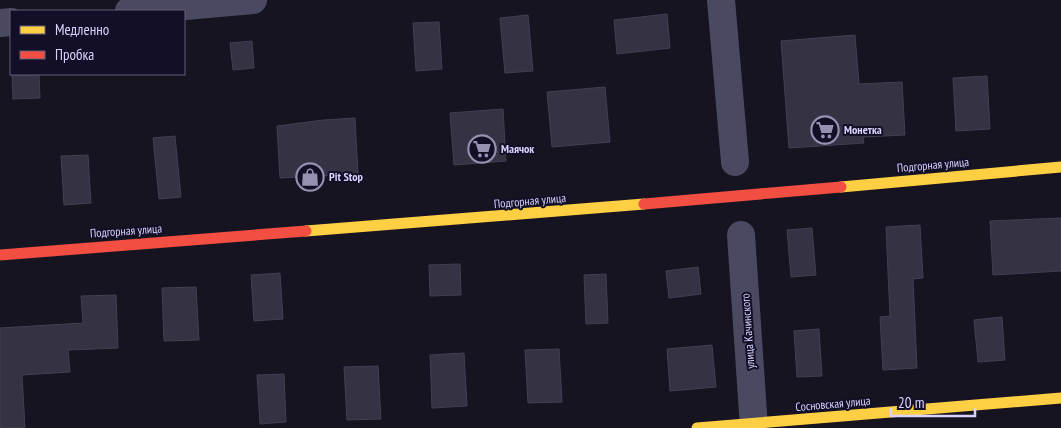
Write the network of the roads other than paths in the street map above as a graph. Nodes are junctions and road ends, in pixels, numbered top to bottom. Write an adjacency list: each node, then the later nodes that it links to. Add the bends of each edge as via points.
1 (253, 0): 3 (street)
2 (721, 0): 4 (street)
3 (140, 10)
4 (735, 162)
5 (1061, 168): 7 (street, Подгорная улица, via 546,214)
6 (741, 235): 9 (street, улица Качинского)
7 (0, 254)
8 (1061, 398): 9 (street, Сосновская улица)
9 (754, 426): 10 (street, Сосновская улица)
10 (697, 428)

